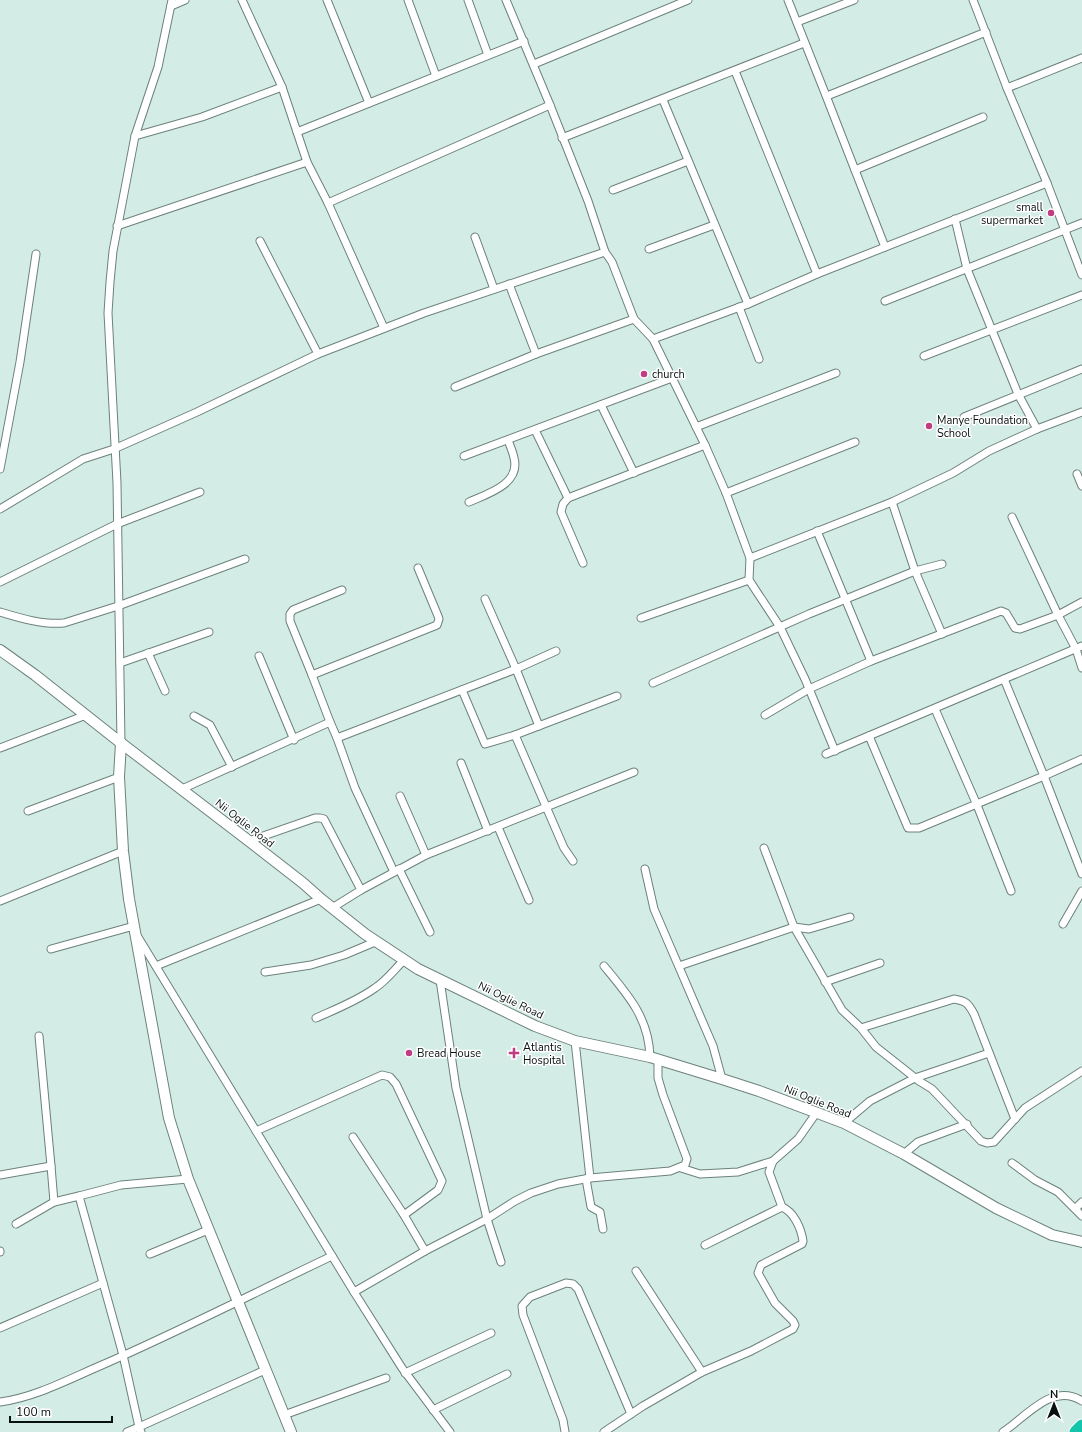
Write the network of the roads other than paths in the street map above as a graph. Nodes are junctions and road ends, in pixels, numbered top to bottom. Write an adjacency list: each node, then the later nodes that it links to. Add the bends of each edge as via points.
1 (185, 0): 11 (street)
2 (242, 0): 21 (street)
3 (327, 0): 25 (street)
4 (408, 0): 20 (street)
5 (468, 0): 16 (street)
6 (506, 0): 14 (street)
7 (688, 0): 18 (street)
8 (788, 0): 12 (street)
9 (854, 0): 12 (street)
10 (973, 0): 13 (street)
11 (172, 3): 29 (street, via 158,66)
12 (797, 22): 15 (street)
13 (986, 32): 22 (street); 23 (street)
14 (524, 40): 16 (street); 18 (street)
15 (804, 43): 19 (street); 23 (street)
16 (488, 55): 20 (street)
17 (1082, 58): 22 (street)
18 (534, 64): 26 (street)
19 (735, 71): 24 (street); 49 (street)
20 (436, 76): 25 (street)
21 (282, 87): 28 (street); 29 (street, via 202,118)
22 (1007, 88): 34 (street)
23 (827, 96): 33 (street)
24 (663, 100): 30 (street); 31 (street)
25 (369, 103): 28 (street)
26 (550, 105): 30 (street); 36 (street)
27 (983, 117): 33 (street)
28 (298, 132): 32 (street)
29 (135, 136): 40 (street)
30 (562, 138): 46 (street, via 588,201)
31 (688, 161): 35 (street); 39 (street)
32 (307, 162): 36 (street); 40 (street)
33 (855, 170): 44 (street)
34 (1047, 183): 37 (street); 41 (street)
35 (613, 190)
36 (328, 203): 58 (street)
37 (955, 219): 44 (street); 48 (street)
38 (1082, 223): 41 (street)
39 (714, 224): 45 (street); 55 (street)
40 (118, 226): 79 (street, via 108,314)
41 (1065, 230): 48 (street); 50 (street)
42 (475, 236): 52 (street)
43 (260, 241): 61 (street)
44 (885, 247): 49 (street)
45 (649, 249)
46 (605, 252): 51 (street); 57 (street, via 612,262)
47 (36, 254): 81 (street, via 20,362)
48 (967, 269): 54 (street); 59 (street)
49 (816, 274): 55 (street)
50 (1082, 275)
51 (509, 284): 52 (street); 62 (street)
52 (494, 289): 58 (street)
53 (1082, 295): 59 (street)
54 (886, 301)
55 (748, 304): 56 (street)
56 (739, 307): 60 (street); 64 (street)
57 (634, 319): 60 (street); 62 (street)
58 (384, 328): 61 (street)
59 (992, 330): 63 (street); 69 (street)
60 (653, 339): 67 (street)
61 (318, 354): 79 (street)
62 (536, 354): 68 (street)
63 (924, 356)
64 (760, 359)
65 (1082, 369): 69 (street)
66 (836, 373): 73 (street)
67 (672, 378): 70 (street); 73 (street)
68 (455, 388)
69 (1018, 394): 72 (street); 74 (street)
70 (601, 405): 75 (street); 82 (street)
71 (1082, 412): 74 (street)
72 (964, 417)
73 (696, 427): 78 (street)
74 (1037, 429): 89 (street)
75 (535, 430): 76 (street); 87 (street)
76 (508, 440): 80 (street); 88 (street, via 514,458 513,475 497,489)
77 (856, 442): 86 (street)
78 (705, 445): 82 (street); 86 (street)
79 (114, 449): 90 (street, via 83,459); 92 (street)
80 (464, 456)
81 (0, 469)
82 (634, 473): 87 (street)
83 (1077, 474): 84 (street)
84 (1082, 486)
85 (200, 492): 92 (street)
86 (726, 493): 94 (street)
87 (568, 498): 96 (street, via 561,512)
88 (469, 502)
89 (892, 502): 93 (street); 99 (street)
90 (0, 509)
91 (1012, 517): 108 (street)
92 (117, 524): 101 (street); 106 (street)
93 (816, 531): 94 (street); 104 (street)
94 (750, 558): 100 (street)
95 (245, 559): 106 (street)
96 (583, 562)
97 (942, 564): 99 (street)
98 (418, 568): 122 (street, via 439,619 437,625)
99 (915, 571): 104 (street); 112 (street)
100 (749, 580): 109 (street); 110 (street)
101 (0, 582)
102 (342, 590): 122 (street, via 293,610 290,614 290,621)
103 (485, 599): 121 (street)
104 (846, 600): 110 (street); 118 (street)
105 (1082, 602): 108 (street)
106 (118, 606): 107 (street, via 56,624); 119 (street)
107 (0, 612)
108 (1058, 615): 112 (street, via 1020,629 1015,628 1006,613 1001,611); 113 (street)
109 (641, 618)
110 (780, 627): 124 (street); 125 (street)
111 (209, 632): 116 (street)
112 (942, 634): 118 (street)
113 (1079, 648): 120 (street); 123 (street)
114 (0, 650): 130 (street, Nii Oglie Road)
115 (556, 651): 121 (street)
116 (148, 653): 119 (street); 127 (street)
117 (259, 656): 138 (street)
118 (871, 661): 125 (street)
119 (120, 663): 139 (street)
120 (1082, 668)
121 (516, 669): 126 (street); 134 (street)
122 (312, 675): 133 (street)
123 (1004, 679): 129 (street); 147 (street)
124 (653, 684)
125 (809, 689): 131 (street); 141 (street)
126 (462, 690): 135 (street, via 485,744); 137 (street)
127 (165, 691)
128 (617, 696): 134 (street)
129 (936, 709): 136 (street); 151 (street)
130 (86, 715): 139 (street, Nii Oglie Road); 140 (street)
131 (765, 715)
132 (194, 716): 145 (street, via 210,724)
133 (330, 722): 137 (street); 138 (street)
134 (539, 726): 135 (street)
135 (515, 735): 152 (street)
136 (869, 736): 141 (street); 151 (street, via 908,828 919,828)
137 (337, 738): 162 (street, via 354,788)
138 (294, 740): 145 (street)
139 (121, 743): 148 (street); 149 (street, Nii Oglie Road)
140 (0, 748)
141 (835, 751): 142 (street)
142 (826, 754)
143 (1082, 759): 147 (street)
144 (461, 763): 155 (street)
145 (232, 767): 149 (street)
146 (634, 772): 152 (street)
147 (1044, 776): 151 (street); 163 (street)
148 (119, 777): 153 (street); 158 (street)
149 (182, 789): 156 (street, Nii Oglie Road)
150 (400, 796): 159 (street)
151 (977, 805): 165 (street)
152 (546, 808): 154 (street); 160 (street, via 564,848)
153 (28, 811)
154 (498, 827): 155 (street); 168 (street)
155 (488, 831): 159 (street)
156 (249, 841): 164 (street, via 315,818 324,819); 167 (street, Nii Oglie Road)
157 (764, 848): 173 (street)
158 (123, 851): 169 (street); 174 (street)
159 (426, 856): 162 (street)
160 (573, 861)
161 (645, 869): 182 (street, via 654,909)
162 (396, 871): 164 (street); 175 (street)
163 (1082, 874)
164 (361, 890): 170 (street)
165 (1011, 891)
166 (1082, 891): 172 (street)
167 (321, 899): 170 (street, Nii Oglie Road); 180 (street)
168 (529, 900)
169 (0, 901)
170 (332, 908): 176 (street, Nii Oglie Road)
171 (850, 917): 173 (street, via 809,929)
172 (1063, 924)
173 (794, 927): 182 (street); 185 (street)
174 (135, 930): 177 (street); 180 (street); 208 (street, via 169,1118)
175 (430, 932)
176 (375, 942): 178 (street, Nii Oglie Road); 183 (street, via 311,965)
177 (51, 949)
178 (404, 960): 184 (street, Nii Oglie Road); 186 (street, via 375,989)
179 (880, 962): 185 (street)
180 (156, 966): 199 (street)
181 (604, 966): 191 (street, via 627,994 645,1025)
182 (679, 966): 194 (street, via 713,1046)
183 (265, 972)
184 (440, 980): 189 (street, Nii Oglie Road, via 534,1026); 216 (street, via 456,1088)
185 (825, 982): 187 (street, via 842,1010)
186 (316, 1018)
187 (861, 1028): 190 (street, via 954,999 964,1001 970,1006); 193 (street, via 876,1047)
188 (39, 1036): 204 (street)
189 (575, 1041): 191 (street, Nii Oglie Road); 207 (street)
190 (989, 1053): 193 (street); 196 (street)
191 (654, 1059): 194 (street, Nii Oglie Road); 205 (street, via 663,1095 687,1160)
192 (1082, 1071): 196 (street, via 1026,1108)
193 (914, 1078): 197 (street, via 876,1096); 198 (street, via 932,1089)
194 (722, 1079): 195 (street, Nii Oglie Road)
195 (817, 1112): 197 (street, Nii Oglie Road); 202 (street, via 798,1139)
196 (1014, 1119): 198 (street, via 994,1142 987,1143)
197 (844, 1123): 201 (street, Nii Oglie Road)
198 (966, 1124): 201 (street, via 918,1142)
199 (256, 1131): 214 (street, via 382,1074 390,1077 396,1084 442,1181 438,1190); 224 (street)
200 (353, 1137): 214 (street)
201 (904, 1154): 220 (street, Nii Oglie Road, via 996,1208 1052,1235)
202 (774, 1161): 205 (street, via 738,1172 700,1174); 212 (street, via 769,1172)
203 (1012, 1163): 213 (street, via 1035,1180 1058,1192)
204 (51, 1166): 206 (street); 210 (street)
205 (681, 1168): 207 (street, via 650,1174)
206 (0, 1175)
207 (588, 1178): 216 (street, via 531,1193); 218 (street, via 591,1207 600,1212)
208 (188, 1179): 209 (street, via 121,1185); 219 (street)
209 (80, 1196): 210 (street); 227 (street)
210 (54, 1202): 217 (street)
211 (1082, 1202): 213 (street)
212 (782, 1207): 221 (street); 234 (street, via 793,1217 802,1244 762,1265 758,1273 775,1304 795,1325 793,1329 758,1347)
213 (1076, 1208): 215 (street)
214 (404, 1215): 222 (street)
215 (1082, 1216)
216 (487, 1219): 222 (street); 225 (street)
217 (16, 1224)
218 (603, 1228)
219 (208, 1230): 223 (street); 229 (street)
220 (1082, 1242)
221 (705, 1245)
222 (425, 1251): 228 (street)
223 (150, 1254)
224 (332, 1256): 228 (street); 229 (street)
225 (501, 1262)
226 (636, 1271): 234 (street)
227 (103, 1283): 230 (street); 232 (street)
228 (354, 1292): 235 (street)
229 (237, 1301): 232 (street); 233 (street)
230 (0, 1328)
231 (491, 1332): 235 (street)
232 (123, 1355): 238 (street, via 41,1391); 244 (street)
233 (265, 1370): 242 (street); 244 (street)
234 (702, 1372): 241 (street)
235 (405, 1373): 240 (street)
236 (507, 1374): 240 (street)
237 (386, 1378): 242 (street)
238 (0, 1402)
239 (1082, 1402): 250 (street, via 1064,1396 1050,1398)
240 (433, 1410): 245 (street)
241 (631, 1414): 248 (street, via 578,1289 574,1284 566,1283 530,1297 522,1306 522,1315 563,1420); 249 (street)
242 (284, 1415): 247 (street)
243 (1082, 1426): 251 (highway)
244 (140, 1429): 246 (street)
245 (448, 1431)
246 (127, 1432)
247 (291, 1432)
248 (565, 1432)
249 (604, 1432)
250 (1003, 1432)
251 (1076, 1432)

